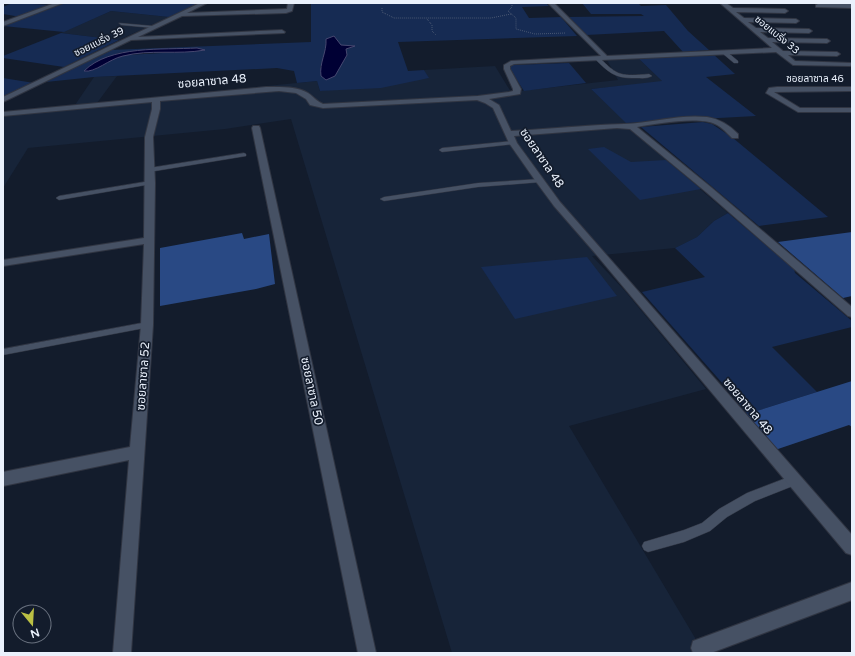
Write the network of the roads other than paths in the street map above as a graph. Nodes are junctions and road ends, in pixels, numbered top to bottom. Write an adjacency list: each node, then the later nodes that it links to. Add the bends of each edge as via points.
1 (60, 3): 13 (street)
2 (204, 3): 10 (street, ซอยแบริ่ง 39)
3 (291, 3): 10 (street, via 290,10 286,11)
4 (551, 3): 26 (street)
5 (723, 3): 8 (street, ซอยแบริ่ง 33)
6 (818, 6): 7 (street)
7 (852, 6)
8 (731, 10): 9 (street); 11 (street, ซอยแบริ่ง 33)
9 (785, 11)
10 (178, 16): 15 (street, ซอยแบริ่ง 39)
11 (743, 20): 12 (street); 16 (street, ซอยแบริ่ง 33)
12 (796, 21)
13 (3, 24)
14 (120, 24): 15 (lane)
15 (153, 27): 19 (street, ซอยแบริ่ง 39)
16 (756, 30): 17 (street); 20 (street, ซอยแบริ่ง 33)
17 (808, 31)
18 (282, 32): 19 (street)
19 (128, 39): 32 (street, ซอยแบริ่ง 39)
20 (767, 40): 21 (street); 22 (street, ซอยแบริ่ง 33)
21 (827, 41)
22 (780, 51): 23 (street); 24 (street); 28 (street, ซอยแบริ่ง 33, via 793,63)
23 (724, 52): 26 (street); 27 (lane)
24 (837, 54)
25 (597, 58): 26 (street); 29 (lane, via 617,76); 31 (street, via 512,62 507,68 517,92)
26 (606, 58)
27 (736, 62)
28 (850, 64)
29 (649, 76)
30 (852, 89): 34 (street, ซอยลาซาล 46, via 777,89 770,93 798,110)
31 (477, 98): 33 (street, ซอยลาซาล 48, via 323,106 313,103 305,94 291,90 266,89); 39 (street, ซอยลาซาล 48, via 496,107)
32 (3, 100)
33 (156, 100): 35 (street, ซอยลาซาล 48); 42 (street, ซอยลาซาล 52, via 149,137)
34 (852, 110)
35 (3, 114)
36 (628, 126): 38 (street, via 708,119 723,125); 39 (street); 49 (street, via 709,190)
37 (256, 128): 60 (street, ซอยลาซาล 50)
38 (735, 136)
39 (511, 138): 40 (lane); 43 (street, ซอยลาซาล 48)
40 (442, 150)
41 (244, 155): 42 (lane)
42 (150, 170): 44 (street, ซอยลาซาล 52)
43 (540, 181): 46 (lane, via 478,185); 54 (street, ซอยลาซาล 48)
44 (150, 183): 45 (lane); 47 (street, ซอยลาซาล 52)
45 (59, 198)
46 (384, 199)
47 (149, 240): 48 (street); 50 (street, ซอยลาซาล 52)
48 (3, 263)
49 (852, 313)
50 (147, 325): 51 (lane); 52 (street, ซอยลาซาล 52)
51 (3, 352)
52 (137, 452): 53 (street); 59 (street, ซอยลาซาล 52)
53 (3, 480)
54 (794, 480): 55 (lane, via 750,497 706,527); 56 (street, ซอยลาซาล 48)
55 (648, 546)
56 (852, 547)
57 (852, 591): 58 (street)
58 (700, 648)
59 (122, 653)
60 (367, 653)

